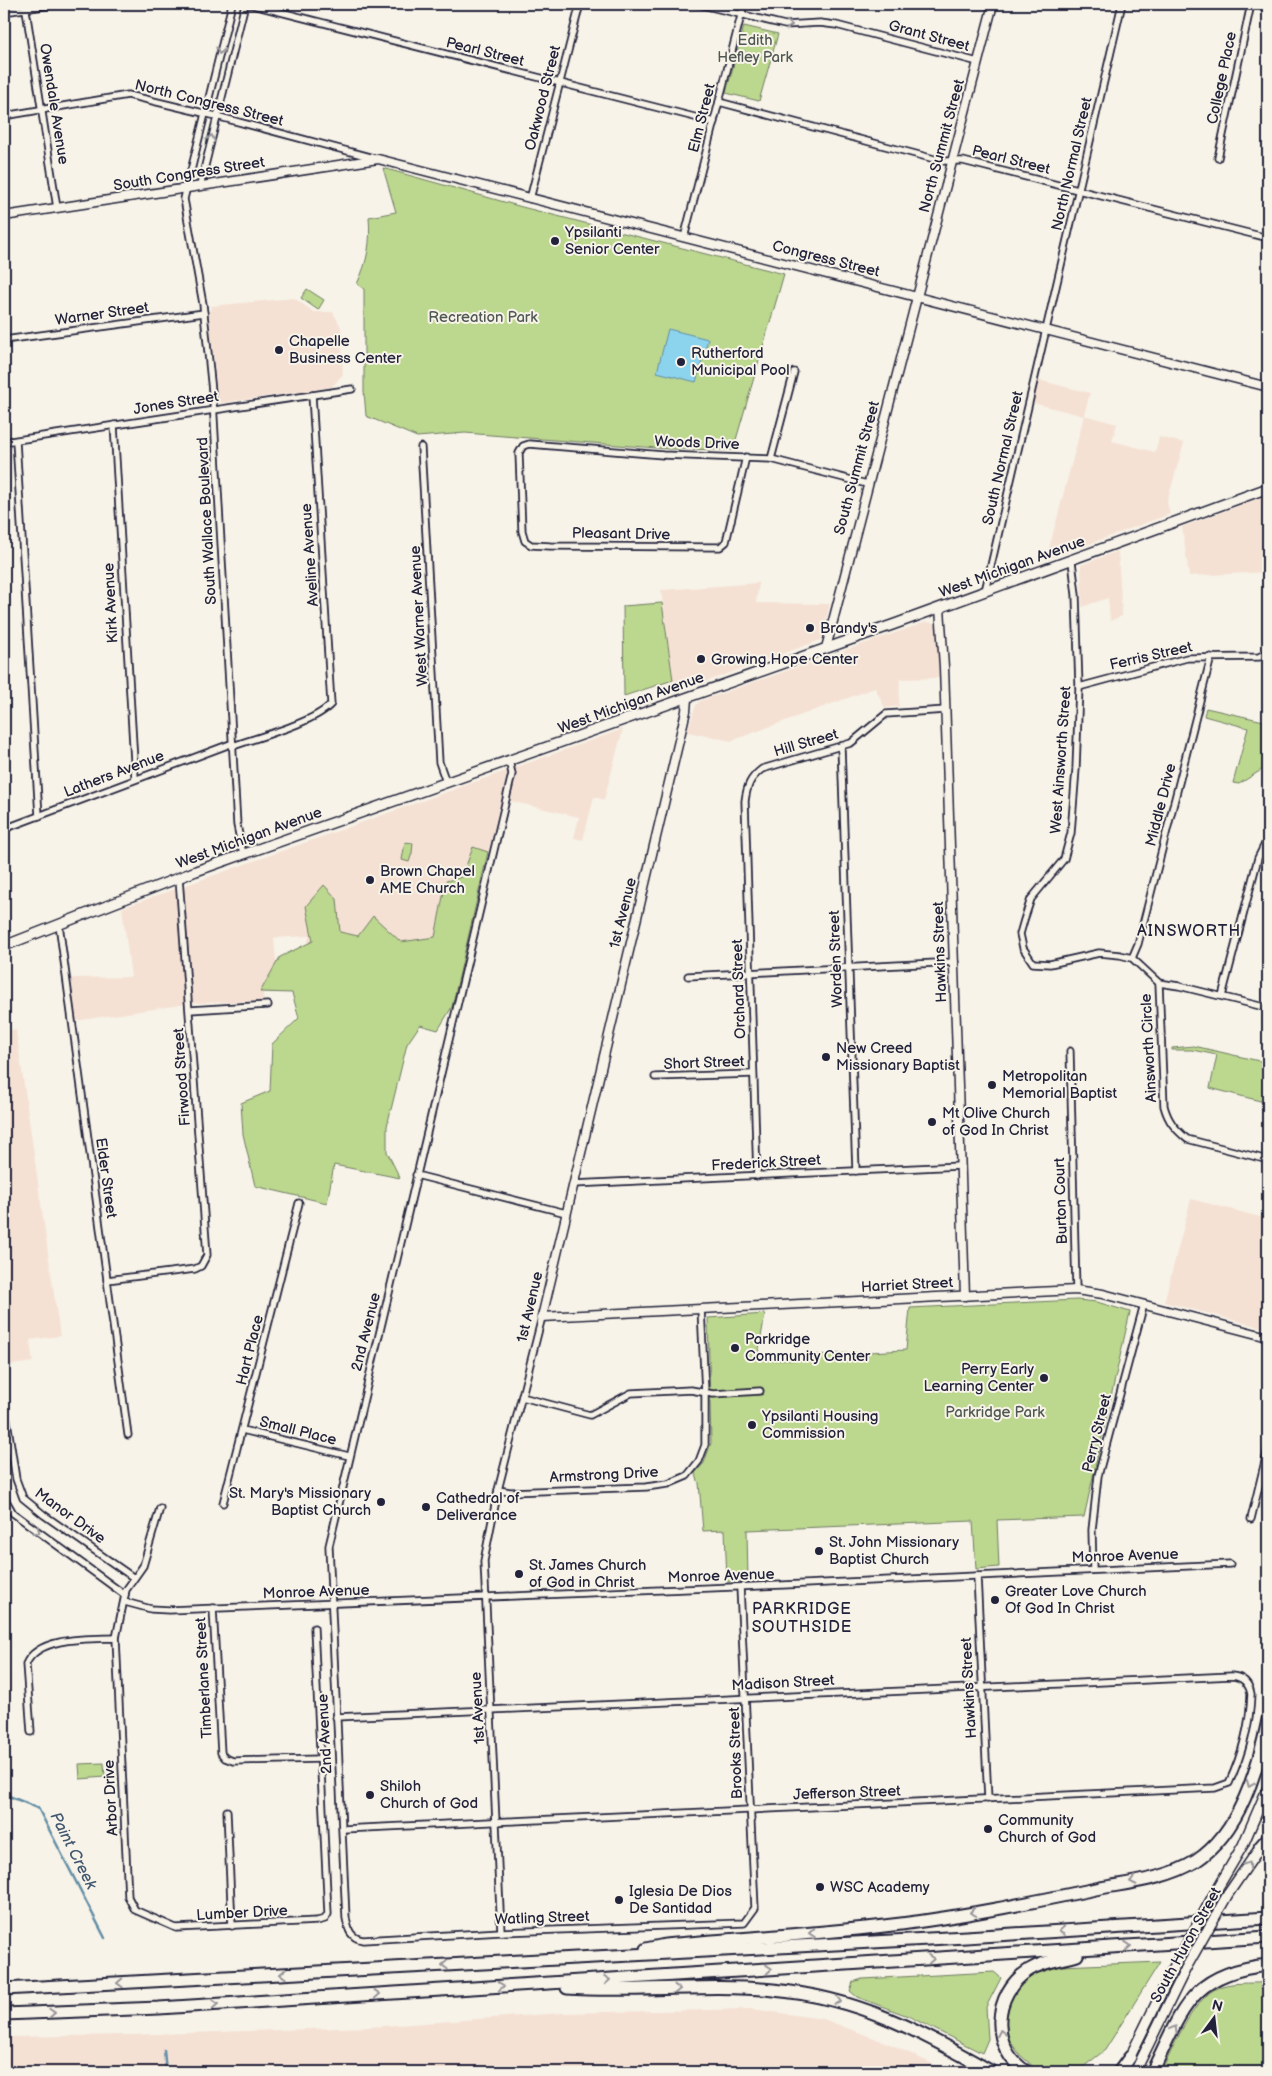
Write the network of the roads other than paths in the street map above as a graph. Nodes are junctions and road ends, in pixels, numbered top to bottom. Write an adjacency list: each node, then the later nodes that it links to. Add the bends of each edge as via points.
1 (57, 4): 11 (street)
2 (232, 4): 18 (street, South Wallace Boulevard, one-way to 18)
3 (245, 4): 20 (street)
4 (249, 4): 15 (street, Pearl Street)
5 (580, 4): 15 (street, Oakwood Street)
6 (698, 4): 13 (street, Grant Street)
7 (744, 4): 13 (street, Elm Street)
8 (993, 4): 14 (street, North Summit Street)
9 (1122, 4): 27 (street, North Normal Street)
10 (1251, 4): 22 (street, College Place)
11 (25, 6): 12 (street); 17 (street, Owendale Avenue)
12 (4, 12)
13 (741, 15): 14 (street, Grant Street, one-way to 14, via 785,25 836,25); 16 (street, Elm Street)
14 (978, 62): 24 (street, North Summit Street)
15 (560, 84): 21 (street, Pearl Street); 28 (street, Oakwood Street)
16 (719, 102): 21 (street, Elm Street); 24 (street, Pearl Street, via 942,161)
17 (42, 111): 18 (street, North Congress Street, via 128,95); 19 (street, North Congress Street); 29 (street, Owendale Avenue)
18 (204, 113): 20 (street, North Congress Street); 26 (street, South Wallace Boulevard)
19 (4, 116)
20 (216, 116): 23 (street, North Congress Street); 25 (street, one-way to 20)
21 (714, 122): 31 (street, Elm Street)
22 (1218, 158)
23 (378, 159): 25 (street, South Congress Street); 28 (street, Congress Street)
24 (953, 161): 27 (street, Pearl Street); 33 (street, North Summit Street)
25 (200, 186): 26 (street, South Congress Street)
26 (186, 188): 29 (street, South Congress Street); 34 (street, South Wallace Boulevard, via 184,198)
27 (1079, 189): 32 (street, Pearl Street); 35 (street, North Normal Street)
28 (530, 199): 31 (street, Congress Street)
29 (57, 208): 30 (street, South Congress Street)
30 (4, 216)
31 (684, 238): 33 (street, Congress Street)
32 (1268, 238)
33 (917, 296): 35 (street, Congress Street); 49 (street, South Summit Street)
34 (204, 313): 36 (street, Warner Street); 41 (street, South Wallace Boulevard)
35 (1045, 330): 38 (street, Congress Street); 52 (street, South Normal Street)
36 (4, 340)
37 (794, 372): 48 (street)
38 (1268, 387)
39 (352, 389): 40 (street, Jones Street)
40 (312, 395): 41 (street, Jones Street); 62 (street, Aveline Avenue, via 332,696)
41 (213, 410): 42 (street, Jones Street); 63 (street, South Wallace Boulevard)
42 (114, 425): 43 (street, Jones Street); 66 (street, Kirk Avenue)
43 (16, 441): 44 (street, Jones Street); 69 (street)
44 (4, 442)
45 (523, 446): 47 (street, Woods Drive); 47 (street, Pleasant Drive, via 519,453 522,531 524,541 531,545 720,547 726,542)
46 (421, 448): 67 (street, West Warner Avenue, via 440,762)
47 (746, 457): 48 (street, Woods Drive)
48 (771, 459): 49 (street, Woods Drive)
49 (867, 484): 54 (street, South Summit Street)
50 (1268, 488): 51 (main road, West Michigan Avenue)
51 (1072, 560): 52 (main road, West Michigan Avenue); 59 (street, West Ainsworth Street)
52 (985, 591): 53 (main road, West Michigan Avenue)
53 (940, 608): 54 (main road, West Michigan Avenue); 61 (street, Hawkins Street)
54 (826, 648): 60 (main road, West Michigan Avenue)
55 (1268, 652): 57 (street)
56 (1211, 657): 57 (street, Ferris Street); 59 (street, Ferris Street, via 1154,665); 76 (street, Middle Drive)
57 (1259, 658): 58 (street, Ferris Street)
58 (1268, 660)
59 (1079, 687): 76 (street, West Ainsworth Street, via 1071,834 1064,859 1031,899 1020,934 1023,948 1034,962 1050,964 1099,953)
60 (687, 698): 65 (main road, West Michigan Avenue); 94 (street, 1st Avenue)
61 (946, 710): 64 (street, Hill Street, via 886,714 851,743); 77 (street, Hawkins Street)
62 (325, 711): 63 (street, Lathers Avenue)
63 (233, 745): 66 (street, Lathers Avenue); 72 (street, South Wallace Boulevard, via 237,825)
64 (841, 746): 68 (street, Hill Street, via 762,769 752,776); 78 (street, Worden Street)
65 (509, 760): 67 (main road, West Michigan Avenue); 92 (street, 2nd Avenue, via 512,774)
66 (135, 778): 69 (street, Lathers Avenue)
67 (446, 782): 72 (main road, West Michigan Avenue)
68 (745, 801): 79 (street, Orchard Street)
69 (39, 816): 70 (street, Lathers Avenue)
70 (4, 829)
71 (1268, 838): 82 (street, via 1258,858)
72 (243, 854): 73 (main road, West Michigan Avenue)
73 (179, 878): 74 (main road, West Michigan Avenue); 85 (street, Firwood Street)
74 (59, 924): 75 (main road, West Michigan Avenue); 97 (street, Elder Street)
75 (4, 946)
76 (1132, 958): 81 (street, Ainsworth Circle)
77 (954, 962): 78 (street); 90 (street, Hawkins Street)
78 (849, 967): 79 (street); 91 (street, Worden Street)
79 (750, 973): 80 (street); 87 (street, Orchard Street)
80 (688, 976)
81 (1159, 984): 82 (street, Ainsworth Circle); 89 (street, Ainsworth Circle, via 1167,1119 1188,1139)
82 (1222, 996): 84 (street, Ainsworth Circle)
83 (268, 1005): 85 (street)
84 (1268, 1008)
85 (190, 1010): 97 (street, Firwood Street, via 207,1246 204,1261 195,1269)
86 (1070, 1051): 98 (street, Burton Court)
87 (753, 1074): 88 (street, Short Street); 93 (street, Orchard Street)
88 (656, 1077)
89 (1268, 1160)
90 (960, 1166): 91 (street, Frederick Street); 99 (street, Hawkins Street)
91 (856, 1170): 93 (street, Frederick Street)
92 (416, 1175): 96 (street); 111 (street, 2nd Avenue)
93 (757, 1176): 94 (street, Frederick Street)
94 (573, 1184): 96 (street, 1st Avenue)
95 (299, 1203): 108 (street, Hart Place)
96 (566, 1213): 102 (street, 1st Avenue)
97 (107, 1280): 109 (street, Elder Street)
98 (1076, 1290): 99 (street, Harriet Street); 100 (street, Harriet Street)
99 (965, 1296): 101 (street, Harriet Street)
100 (1144, 1304): 103 (street, Harriet Street); 118 (street, Perry Street, via 1098,1476 1092,1530)
101 (701, 1309): 102 (street, Harriet Street); 105 (street, Armstrong Drive)
102 (542, 1317): 106 (street, 1st Avenue)
103 (1268, 1337)
104 (760, 1391): 105 (street)
105 (705, 1393): 106 (street, via 691,1390 631,1393 590,1415); 112 (street, Armstrong Drive, via 705,1445 699,1461 687,1476 668,1484 646,1487)
106 (522, 1397): 112 (street, 1st Avenue)
107 (4, 1400): 120 (street, Manor Drive, via 16,1479 23,1498)
108 (242, 1430): 111 (street, Small Place); 114 (street, Hart Place)
109 (128, 1435)
110 (1268, 1449): 116 (street)
111 (349, 1456): 125 (street, 2nd Avenue, via 329,1546)
112 (498, 1490): 123 (street, 1st Avenue, via 484,1561)
113 (4, 1497): 122 (street, Manor Drive, one-way to 122, via 13,1513)
114 (223, 1503)
115 (160, 1508): 120 (street, via 143,1566)
116 (1252, 1519)
117 (1230, 1564): 118 (street, Monroe Avenue)
118 (1093, 1570): 119 (street, Monroe Avenue)
119 (977, 1576): 121 (street, Monroe Avenue); 130 (street, Hawkins Street)
120 (134, 1578): 122 (street)
121 (740, 1587): 123 (street, Monroe Avenue); 131 (street, Brooks Street)
122 (125, 1594): 124 (street, Arbor Drive)
123 (486, 1598): 125 (street, Monroe Avenue); 132 (street, 1st Avenue)
124 (125, 1602): 126 (street, via 152,1609); 128 (street, Arbor Drive)
125 (331, 1604): 126 (street, Monroe Avenue); 133 (street, 2nd Avenue)
126 (213, 1608): 136 (street, Timberlane Street, via 221,1751 225,1758 241,1762)
127 (314, 1628): 136 (street)
128 (116, 1638): 135 (street, via 71,1638 30,1656 26,1664); 149 (street, Arbor Drive, via 128,1897 135,1910)
129 (1232, 1676): 130 (street, Madison Street); 138 (street, Jefferson Street, via 1239,1677 1249,1686 1251,1704 1243,1746 1229,1784 1224,1787)
130 (982, 1686): 131 (street, Madison Street); 138 (street, Hawkins Street)
131 (746, 1698): 132 (street, Madison Street); 139 (street, Brooks Street)
132 (492, 1710): 133 (street, Madison Street); 141 (street, 1st Avenue)
133 (336, 1716): 142 (street, 2nd Avenue)
134 (1268, 1720): 153 (highway, one-way to 153, via 1253,1777 1230,1824 1206,1853 1182,1869 1048,1899 940,1918 828,1932 664,1945)
135 (31, 1732)
136 (321, 1759): 148 (street, Lumber Drive, via 328,1914 325,1919 309,1922)
137 (1268, 1787): 158 (main road, South Huron Street, bridge, via 1242,1845 1173,1969)
138 (988, 1799): 139 (street, Jefferson Street)
139 (751, 1810): 141 (street, Jefferson Street); 145 (street, Brooks Street, via 755,1908)
140 (227, 1811): 148 (street)
141 (496, 1822): 142 (street, Jefferson Street); 150 (street, 1st Avenue)
142 (343, 1829): 146 (street, 2nd Avenue)
143 (1268, 1837): 144 (highway)
144 (1260, 1847): 163 (main road, South Huron Street, one-way to 144, bridge, via 1186,1968 1228,1894)
145 (750, 1917): 150 (street, Watling Street, via 744,1923)
146 (346, 1918): 150 (street, Watling Street, via 349,1931 356,1939 362,1940)
147 (1268, 1918): 153 (highway, one-way to 153)
148 (232, 1926): 149 (street, Lumber Drive)
149 (176, 1928)
150 (501, 1932)
151 (1268, 1937): 152 (highway, one-way to 151)
152 (1100, 1949): 155 (highway, one-way to 152); 160 (highway, one-way to 152, via 1011,2058 1000,2033 1001,2008 1007,1993 1021,1976 1041,1964)
153 (611, 1956): 156 (highway, one-way to 156)
154 (1268, 1965): 164 (highway, one-way to 154, via 1184,2009 1199,1990 1234,1970)
155 (523, 1985): 157 (highway, one-way to 155, via 159,2008); 159 (highway, one-way to 159, via 595,1990 749,1988 821,1997 897,2021)
156 (4, 1989)
157 (4, 2014)
158 (1130, 2057): 161 (highway); 162 (main road, South Huron Street)
159 (992, 2072)
160 (1027, 2072)
161 (1119, 2072)
162 (1123, 2072)
163 (1135, 2072)
164 (1152, 2072)

